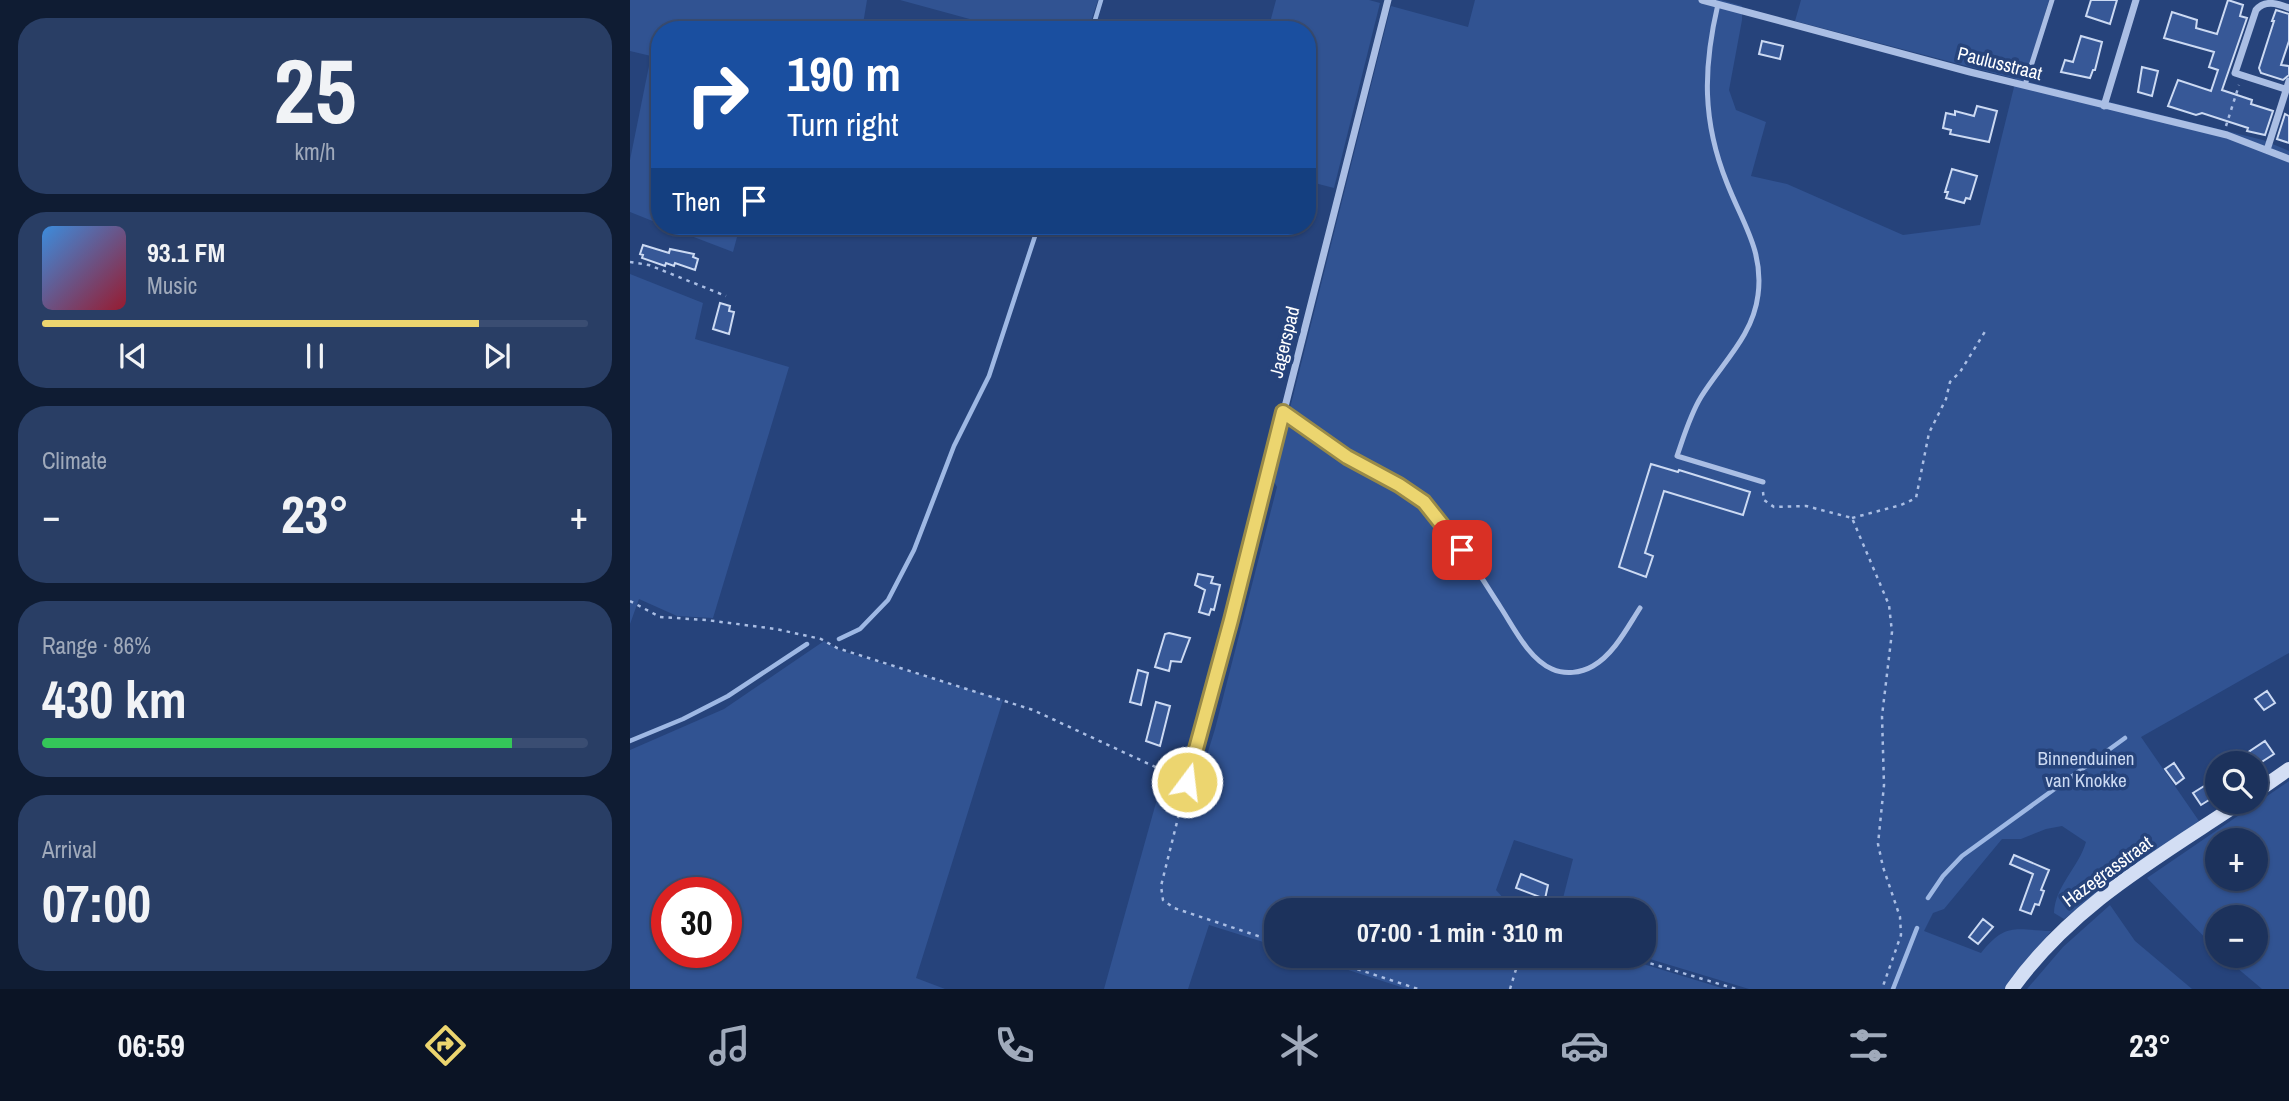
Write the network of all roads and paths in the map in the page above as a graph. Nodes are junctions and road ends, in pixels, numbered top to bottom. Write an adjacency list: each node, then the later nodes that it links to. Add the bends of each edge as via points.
1 (1388, 0): 18 (street, Jagerspad)
2 (1702, 0): 6 (street, Paulusstraat)
3 (2052, 0): 9 (lane)
4 (2136, 0): 11 (street)
5 (2259, 2): 7 (street); 8 (street, via 2235,73)
6 (1718, 4): 9 (street, Paulusstraat); 19 (lane, via 1709,46 1708,109 1726,182 1752,236 1758,295 1750,326 1700,399 1677,456)
7 (2289, 8)
8 (2242, 75): 10 (street); 12 (path)
9 (2025, 85): 11 (street, Paulusstraat)
10 (2287, 85): 13 (street)
11 (2105, 106): 12 (street, Paulusstraat)
12 (2224, 134): 13 (street, Paulusstraat)
13 (2267, 149): 14 (street, Paulusstraat)
14 (2289, 159)
15 (630, 262): 16 (path, via 649,265)
16 (726, 296)
17 (1986, 330): 20 (path, via 1950,382 1929,433 1916,498)
18 (1283, 412): 22 (lane, via 1424,502 1523,641 1551,669 1573,673 1593,667 1622,637); 24 (street, Jagerspad)
19 (1763, 482): 20 (path, via 1764,500 1774,507 1806,506)
20 (1852, 518): 34 (path, via 1889,605 1892,632 1882,716 1884,785 1878,844 1901,935)
21 (630, 601): 24 (path, via 660,617 776,629 821,639 1033,710)
22 (1640, 608)
23 (2289, 769): 25 (street)
24 (1187, 782): 27 (path, via 1161,886 1163,901)
25 (2268, 784)
26 (2223, 814): 35 (street, Hazegrasstraat, via 2081,913 2030,963)
27 (1264, 938)
28 (1656, 965): 33 (path)
29 (1354, 968): 31 (path)
30 (1516, 968): 32 (path)
31 (1418, 989)
32 (1510, 989)
33 (1736, 989)
34 (1882, 989)
35 (2012, 989)

